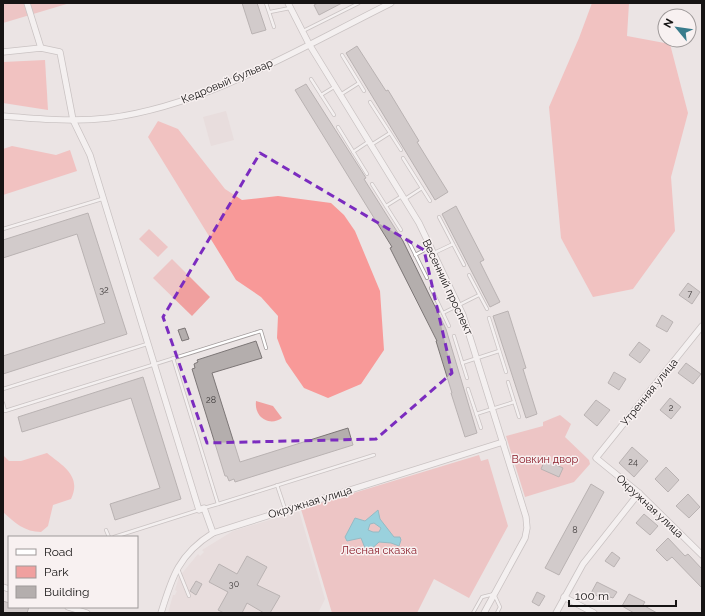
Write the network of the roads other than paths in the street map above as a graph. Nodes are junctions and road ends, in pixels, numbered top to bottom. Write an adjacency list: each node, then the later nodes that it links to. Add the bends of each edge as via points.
1 (27, 3): 11 (street)
2 (266, 3): 7 (lane)
3 (360, 3): 9 (lane)
4 (391, 3): 6 (street, Кедровый бульвар)
5 (289, 5): 7 (lane); 9 (street, Весенний проспект)
6 (382, 5): 10 (street, Кедровый бульвар)
7 (270, 12): 8 (lane)
8 (274, 27)
9 (302, 32): 10 (street, Весенний проспект)
10 (309, 44): 16 (street, Весенний проспект); 23 (street, Кедровый бульвар, via 223,86 187,100 130,114)
11 (41, 48): 12 (street); 23 (street, via 60,52)
12 (3, 52)
13 (342, 55): 15 (lane)
14 (311, 79): 18 (lane)
15 (359, 83): 17 (lane); 19 (lane)
16 (335, 87): 18 (lane); 19 (street, Весенний проспект)
17 (364, 91)
18 (321, 95): 21 (lane)
19 (340, 95): 26 (street, Весенний проспект)
20 (370, 102): 25 (lane)
21 (334, 115)
22 (3, 116): 23 (street, Кедровый бульвар)
23 (73, 120): 34 (street, via 90,155)
24 (338, 127): 28 (lane)
25 (390, 133): 26 (lane); 27 (lane)
26 (370, 143): 28 (lane); 33 (street, Весенний проспект)
27 (401, 150)
28 (353, 152): 30 (lane)
29 (403, 158): 32 (lane)
30 (367, 174)
31 (372, 184): 36 (lane)
32 (422, 188): 33 (lane); 35 (lane)
33 (403, 198): 36 (lane); 42 (street, Весенний проспект)
34 (102, 199): 38 (lane); 57 (street)
35 (430, 201)
36 (386, 206): 39 (lane)
37 (439, 217): 41 (lane)
38 (3, 229)
39 (401, 230)
40 (408, 240): 44 (lane)
41 (453, 244): 43 (lane); 45 (lane)
42 (430, 247): 43 (street, Весенний проспект); 44 (lane)
43 (433, 253): 50 (street, Весенний проспект)
44 (415, 255): 47 (lane)
45 (464, 266)
46 (469, 275): 49 (lane)
47 (428, 278)
48 (431, 288): 52 (lane)
49 (479, 295): 50 (lane); 51 (lane)
50 (459, 305): 52 (lane); 61 (street, Весенний проспект)
51 (487, 309)
52 (443, 313): 54 (lane)
53 (489, 318): 59 (lane)
54 (449, 326)
55 (702, 326): 77 (street, Утренняя улица)
56 (454, 336): 62 (lane)
57 (148, 344): 63 (street); 67 (lane)
58 (266, 348): 60 (lane, via 261,331)
59 (499, 351): 61 (lane); 64 (lane)
60 (173, 358): 63 (lane); 80 (lane)
61 (478, 358): 62 (lane); 71 (street, Весенний проспект)
62 (462, 363): 65 (lane)
63 (153, 364): 70 (lane, via 5,410); 81 (street)
64 (506, 372)
65 (467, 378)
66 (508, 382): 69 (lane)
67 (3, 389)
68 (468, 389): 72 (lane)
69 (514, 402): 71 (lane); 73 (lane)
70 (3, 404)
71 (493, 408): 72 (lane); 75 (street, Весенний проспект)
72 (476, 414): 74 (lane)
73 (519, 417)
74 (481, 428)
75 (503, 442): 82 (street, Окружная улица); 89 (street, Весенний проспект, via 527,528 525,538)
76 (374, 455): 78 (lane)
77 (596, 458): 79 (street, Окружная улица)
78 (277, 485): 80 (lane); 82 (lane)
79 (638, 494): 87 (street, Окружная улица); 91 (street, via 589,555)
80 (218, 504): 81 (lane)
81 (202, 509): 84 (street); 86 (lane)
82 (285, 509): 84 (street, Окружная улица)
83 (106, 530): 85 (lane)
84 (213, 533): 88 (street, Окружная улица, via 196,544)
85 (109, 536)
86 (117, 536)
87 (702, 555)
88 (178, 567): 90 (lane); 94 (street, Окружная улица)
89 (494, 594): 95 (lane, via 482,597); 96 (street, Весенний проспект); 97 (lane, via 500,607)
90 (189, 596)
91 (564, 597): 98 (street); 99 (street)
92 (71, 608): 93 (street)
93 (87, 613)
94 (161, 613)
95 (473, 613)
96 (484, 613)
97 (497, 613)
98 (556, 613)
99 (594, 613)

